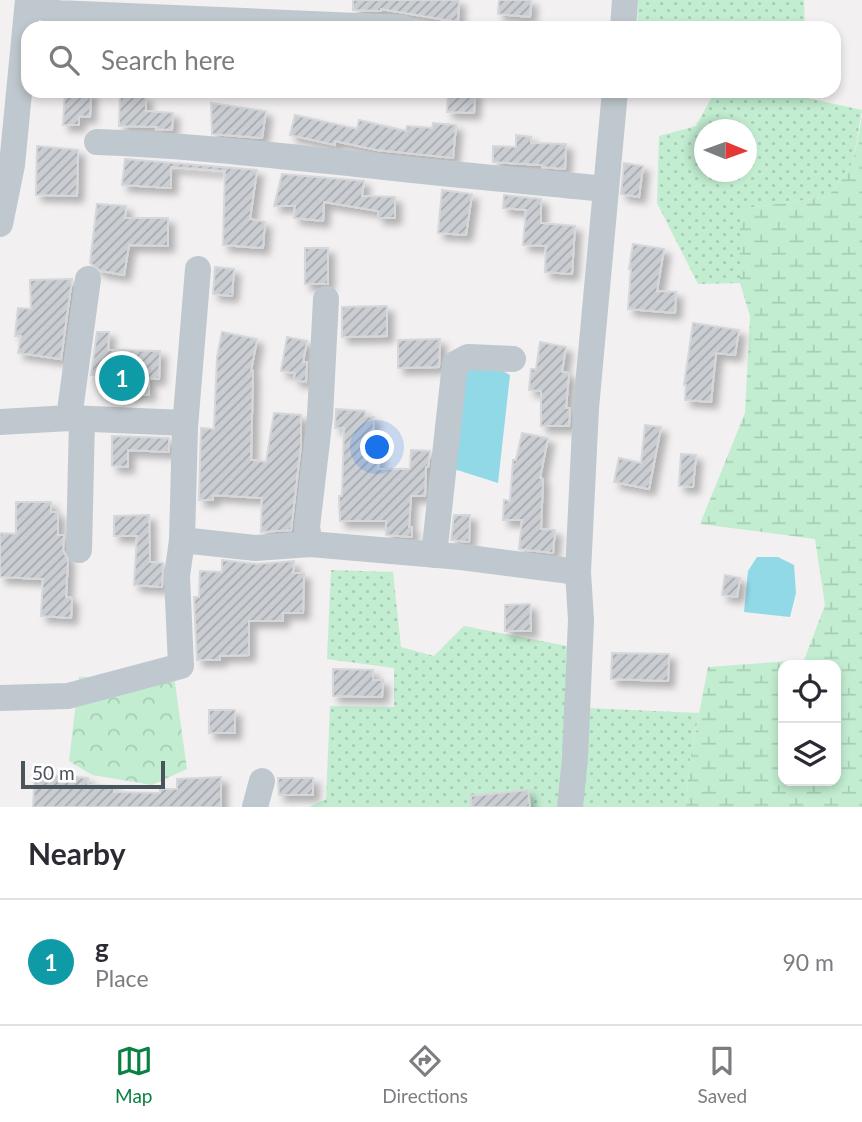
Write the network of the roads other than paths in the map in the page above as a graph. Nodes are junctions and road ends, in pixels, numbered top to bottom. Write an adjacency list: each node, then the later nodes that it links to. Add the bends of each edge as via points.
1 (30, 0): 3 (street); 4 (street, via 57,13)
2 (625, 0): 5 (street)
3 (28, 21)
4 (242, 21)
5 (624, 21)
6 (21, 82): 10 (street)
7 (614, 98): 9 (street)
8 (97, 142): 9 (street, via 269,153)
9 (605, 189): 22 (street, via 586,408)
10 (0, 224)
11 (198, 269): 17 (street)
12 (88, 279): 15 (street)
13 (326, 299): 19 (street, via 320,416 307,527)
14 (513, 359): 21 (street, via 468,357 455,364)
15 (75, 418): 16 (street); 17 (street); 20 (street)
16 (0, 422)
17 (185, 423): 18 (street)
18 (182, 540): 19 (street, via 256,548); 23 (street, via 177,576 181,666 68,696)
19 (310, 544): 21 (street)
20 (79, 550)
21 (434, 555): 22 (street)
22 (578, 572): 26 (street, via 581,621)
23 (0, 698)
24 (262, 781): 25 (street)
25 (255, 807)
26 (570, 807)

